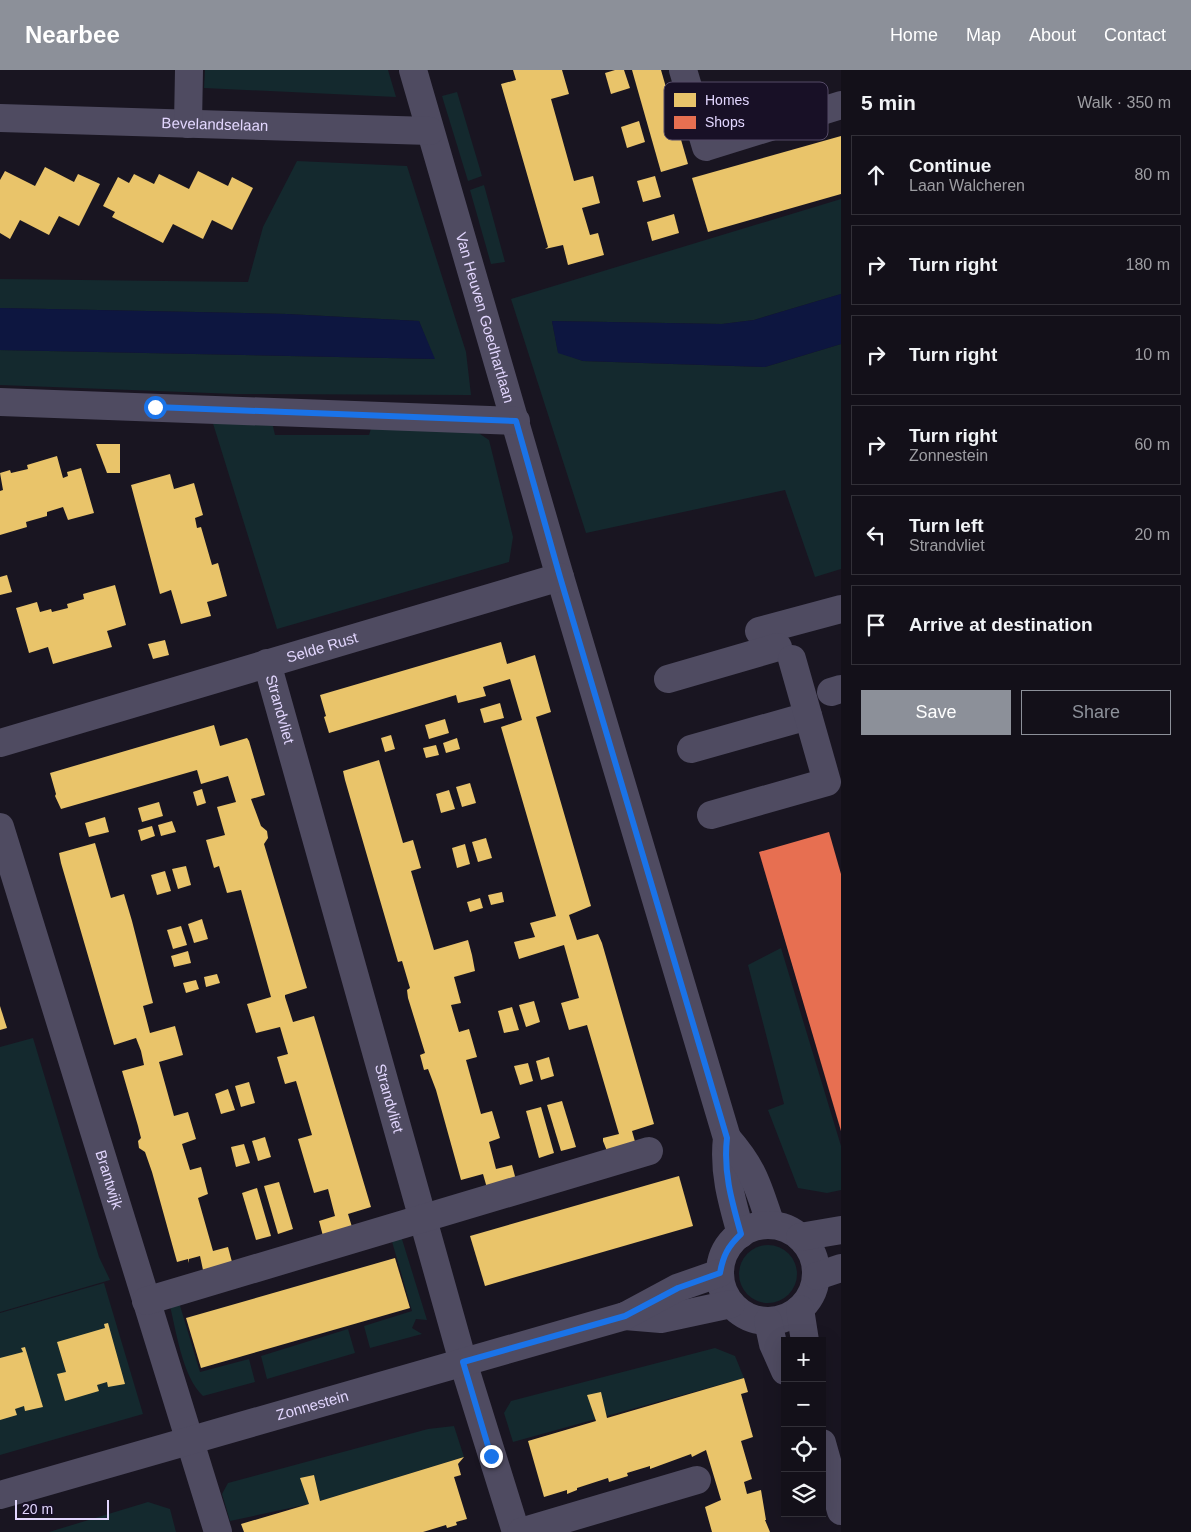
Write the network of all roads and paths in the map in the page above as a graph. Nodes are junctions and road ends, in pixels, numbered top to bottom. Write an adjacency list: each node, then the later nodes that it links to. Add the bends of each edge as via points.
1 (189, 70): 8 (street)
2 (413, 70): 9 (street, Van Heuven Goedhartlaan)
3 (683, 70): 4 (street)
4 (687, 82)
5 (841, 105): 6 (street)
6 (828, 109)
7 (0, 118): 8 (street, Bevelandselaan)
8 (188, 124): 9 (street, Bevelandselaan)
9 (430, 131): 13 (street, Van Heuven Goedhartlaan)
10 (704, 140): 11 (street, via 706,147)
11 (728, 140)
12 (0, 402): 13 (street)
13 (516, 421): 14 (street, Van Heuven Goedhartlaan)
14 (560, 577): 17 (street, Selde Rust); 25 (street, Van Heuven Goedhartlaan)
15 (841, 609): 16 (street)
16 (776, 646): 18 (street); 19 (street)
17 (267, 663): 20 (street, Selde Rust); 27 (street, Strandvliet)
18 (668, 679)
19 (808, 716): 21 (street); 22 (street, via 827,782)
20 (0, 743)
21 (691, 749)
22 (712, 815)
23 (0, 827): 24 (street, Brantwijk)
24 (10, 893): 34 (street, Brantwijk)
25 (727, 1138): 28 (street, Van Heuven Goedhartlaan, via 758,1182); 30 (street, Van Heuven Goedhartlaan, via 725,1159 729,1191)
26 (649, 1151): 27 (street)
27 (422, 1218): 34 (street); 40 (street, Strandvliet)
28 (771, 1225): 30 (street, via 755,1227); 31 (street, via 786,1228)
29 (841, 1230): 31 (street)
30 (741, 1234): 33 (street, via 730,1244)
31 (800, 1237): 32 (street)
32 (829, 1272): 36 (street)
33 (720, 1273): 35 (street, via 723,1290); 37 (street, Zonnestein, via 678,1288)
34 (146, 1301): 42 (street, Brantwijk)
35 (731, 1304): 37 (street, Zonnestein, via 662,1319); 38 (street, via 748,1317)
36 (800, 1310): 38 (street, via 786,1318); 39 (street)
37 (625, 1316): 40 (street, Zonnestein)
38 (768, 1321): 41 (street)
39 (804, 1337)
40 (463, 1362): 42 (street, Zonnestein); 48 (street, Strandvliet)
41 (781, 1362)
42 (189, 1440): 45 (street, Zonnestein); 47 (street, Brantwijk)
43 (826, 1457): 46 (street)
44 (697, 1480): 49 (street)
45 (0, 1494)
46 (841, 1511)
47 (218, 1532)
48 (516, 1532)
49 (520, 1532)

